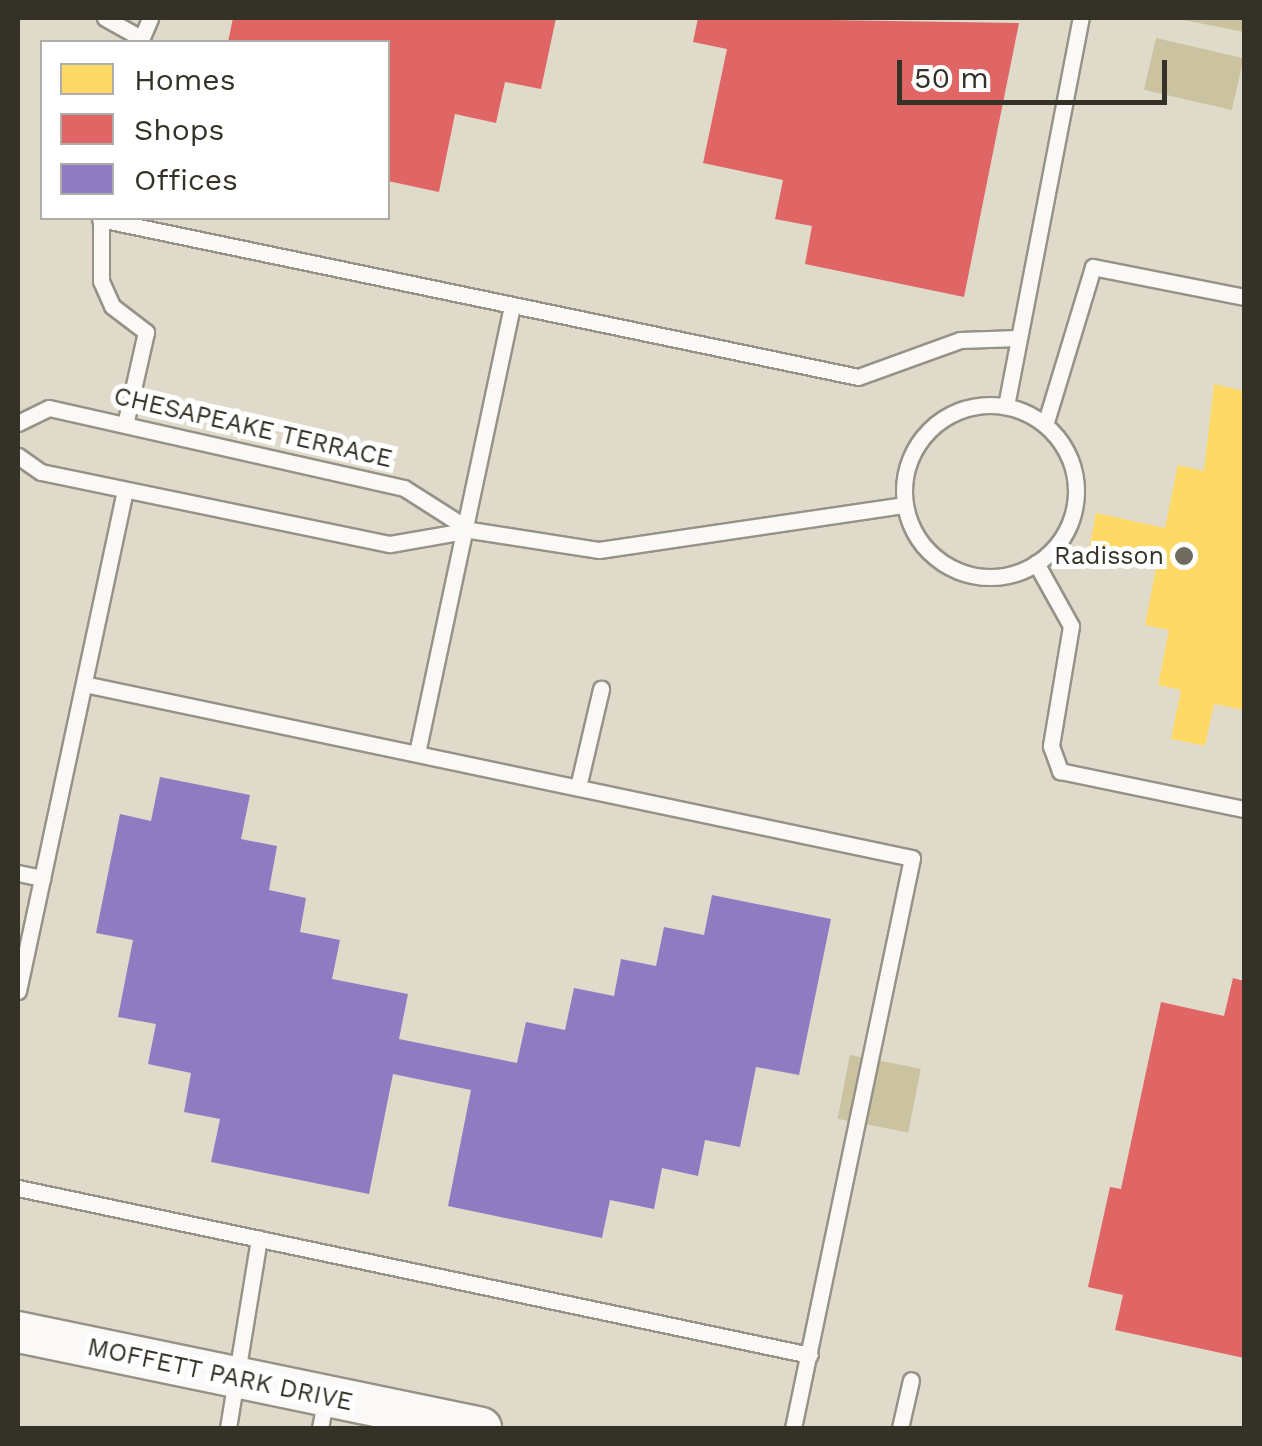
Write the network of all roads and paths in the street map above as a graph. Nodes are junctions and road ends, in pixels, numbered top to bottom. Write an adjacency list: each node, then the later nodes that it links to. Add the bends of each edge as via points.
1 (105, 18): 4 (lane)
2 (150, 18): 4 (lane)
3 (1081, 18): 9 (lane)
4 (141, 40)
5 (100, 220): 12 (lane, via 100,281 112,306 146,332)
6 (109, 220): 8 (lane)
7 (1244, 298): 13 (lane, via 1093,267)
8 (512, 306): 9 (lane, via 858,377 960,340); 17 (lane)
9 (1018, 338): 10 (lane)
10 (1006, 406): 13 (lane); 16 (lane, via 978,405 930,429 904,477)
11 (18, 423): 12 (lane, CHESAPEAKE TERRACE, via 50,408)
12 (125, 425): 17 (lane, CHESAPEAKE TERRACE, via 404,488)
13 (1045, 425): 18 (lane, via 1073,469 1075,496 1056,546)
14 (18, 456): 15 (lane, CHESAPEAKE TERRACE, via 42,472)
15 (125, 490): 17 (lane, CHESAPEAKE TERRACE, via 390,544); 19 (lane)
16 (904, 504): 17 (lane, CHESAPEAKE TERRACE, via 599,550); 18 (lane, via 914,532 955,570 1010,575)
17 (470, 530): 21 (lane)
18 (1036, 563): 23 (lane, via 1071,626 1050,746 1060,771)
19 (84, 684): 21 (lane); 25 (lane)
20 (601, 688): 22 (lane)
21 (416, 753): 22 (lane)
22 (578, 787): 30 (lane, via 912,858)
23 (1244, 810)
24 (18, 873): 25 (lane)
25 (42, 878): 26 (lane)
26 (18, 991)
27 (18, 1188): 28 (lane)
28 (259, 1239): 30 (lane); 31 (lane)
29 (18, 1332): 31 (street, MOFFETT PARK DRIVE)
30 (810, 1355): 36 (lane)
31 (233, 1378): 33 (street, MOFFETT PARK DRIVE); 34 (lane)
32 (911, 1380): 37 (lane)
33 (323, 1413): 35 (street, MOFFETT PARK DRIVE)
34 (228, 1428)
35 (480, 1428)
36 (793, 1428)
37 (900, 1428)

